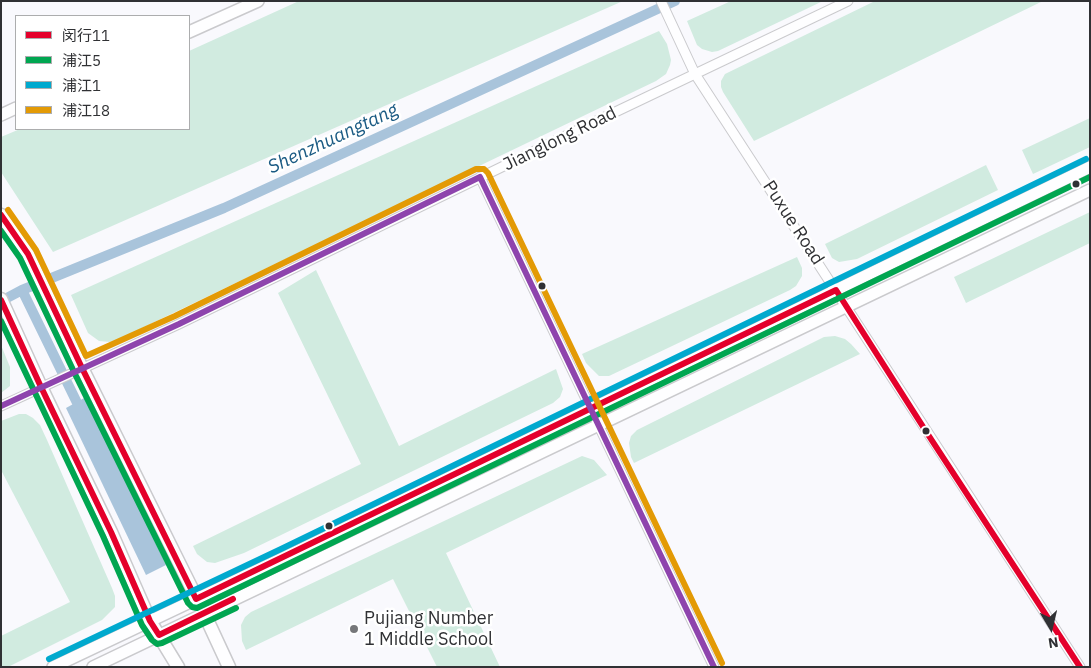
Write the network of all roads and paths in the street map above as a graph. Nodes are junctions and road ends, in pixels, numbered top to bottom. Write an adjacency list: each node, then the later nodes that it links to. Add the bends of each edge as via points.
1 (258, 1): 4 (street)
2 (661, 1): 5 (street, Puxue Road)
3 (848, 1): 5 (street, Jianglong Road)
4 (190, 32)
5 (695, 74): 9 (street, Jianglong Road); 12 (street, Puxue Road)
6 (15, 108): 7 (street)
7 (1, 115)
8 (1090, 167): 12 (street)
9 (480, 177): 15 (street, Jianglong Road); 18 (street)
10 (1090, 190): 14 (street)
11 (1, 216): 15 (main road, via 28,254)
12 (836, 290): 14 (street, Puxue Road); 18 (street)
13 (1, 298): 16 (main road)
14 (846, 306): 19 (street); 29 (street, Puxue Road)
15 (82, 368): 16 (street, Jianglong Road); 20 (main road)
16 (41, 387): 17 (street, Jianglong Road); 22 (main road)
17 (1, 406)
18 (591, 408): 19 (street); 20 (street)
19 (598, 424): 21 (street); 28 (street)
20 (192, 601): 21 (main road); 22 (street)
21 (200, 615): 23 (street); 27 (main road)
22 (156, 618): 23 (main road); 24 (street)
23 (164, 633): 25 (street); 26 (main road)
24 (53, 667)
25 (93, 667)
26 (178, 667)
27 (229, 667)
28 (714, 667)
29 (1080, 667)

